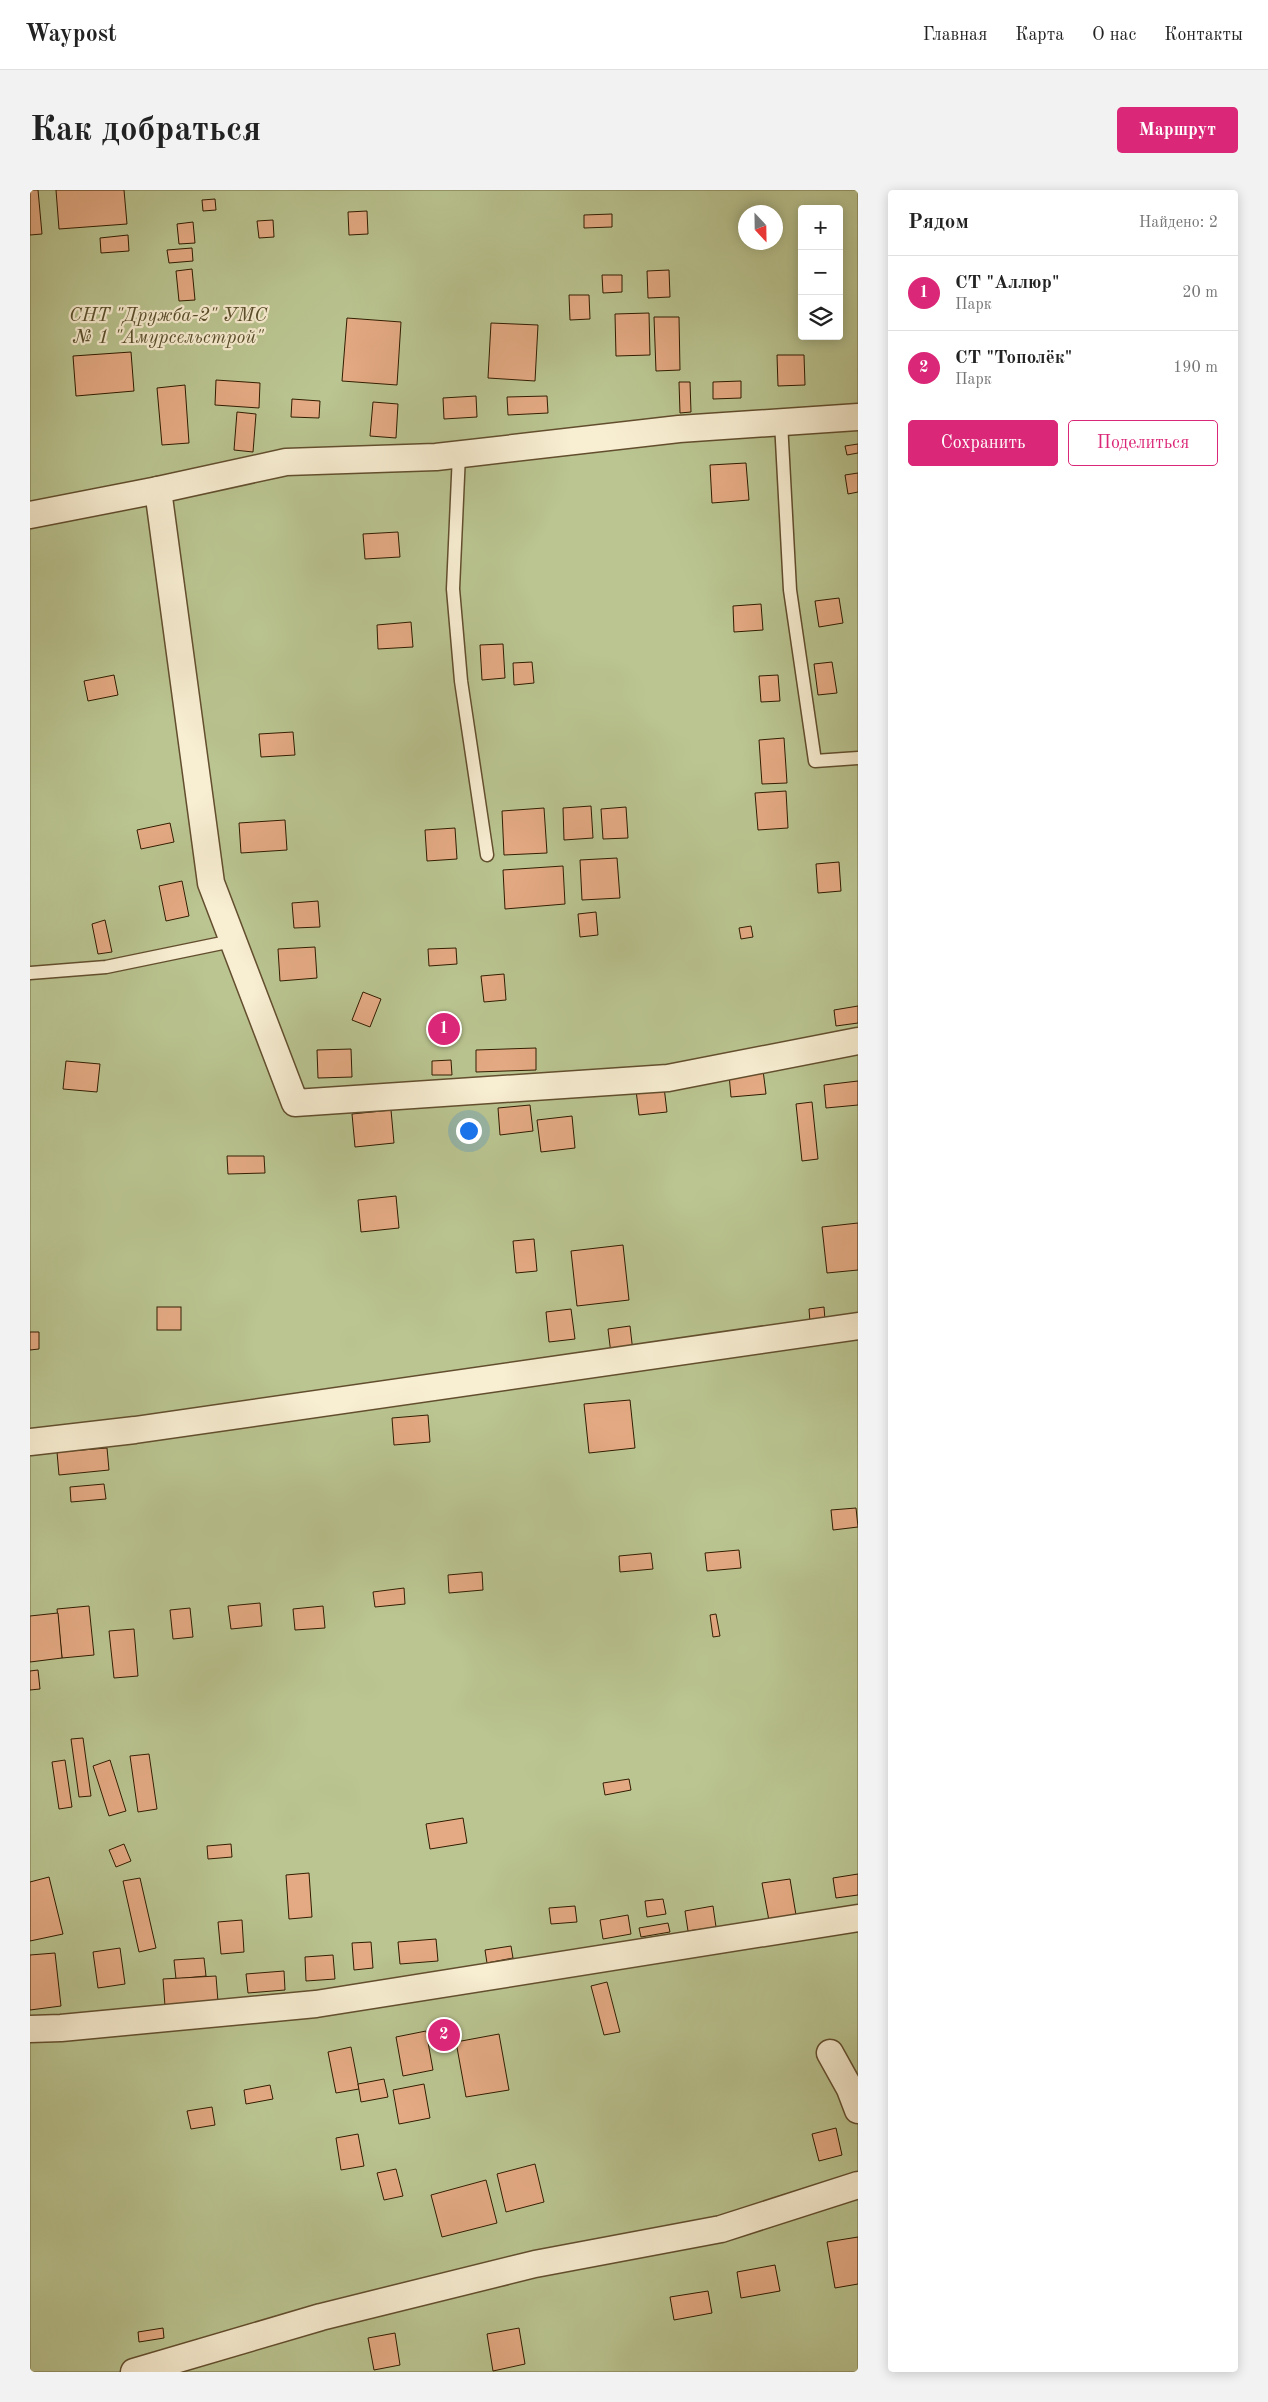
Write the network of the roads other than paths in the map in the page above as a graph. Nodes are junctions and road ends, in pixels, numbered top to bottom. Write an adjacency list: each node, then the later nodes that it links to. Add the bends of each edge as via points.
1 (858, 417): 2 (street)
2 (781, 422): 3 (street, via 679,429); 6 (lane, via 790,590 815,761)
3 (459, 454): 4 (street, via 286,462); 7 (lane, via 453,589 461,681)
4 (158, 490): 5 (street); 8 (street, via 211,883)
5 (30, 515)
6 (858, 758)
7 (487, 856)
8 (232, 940): 9 (lane, via 106,967); 10 (street, via 294,1103 668,1078)
9 (30, 973)
10 (858, 1041)
11 (858, 1326): 12 (street, via 136,1430)
12 (30, 1442)
13 (858, 1918): 14 (street, via 316,2004)
14 (30, 2029)
15 (830, 2053): 16 (street)
16 (858, 2110)
17 (858, 2185): 18 (street, via 721,2229 534,2264 321,2316)
18 (134, 2372)

